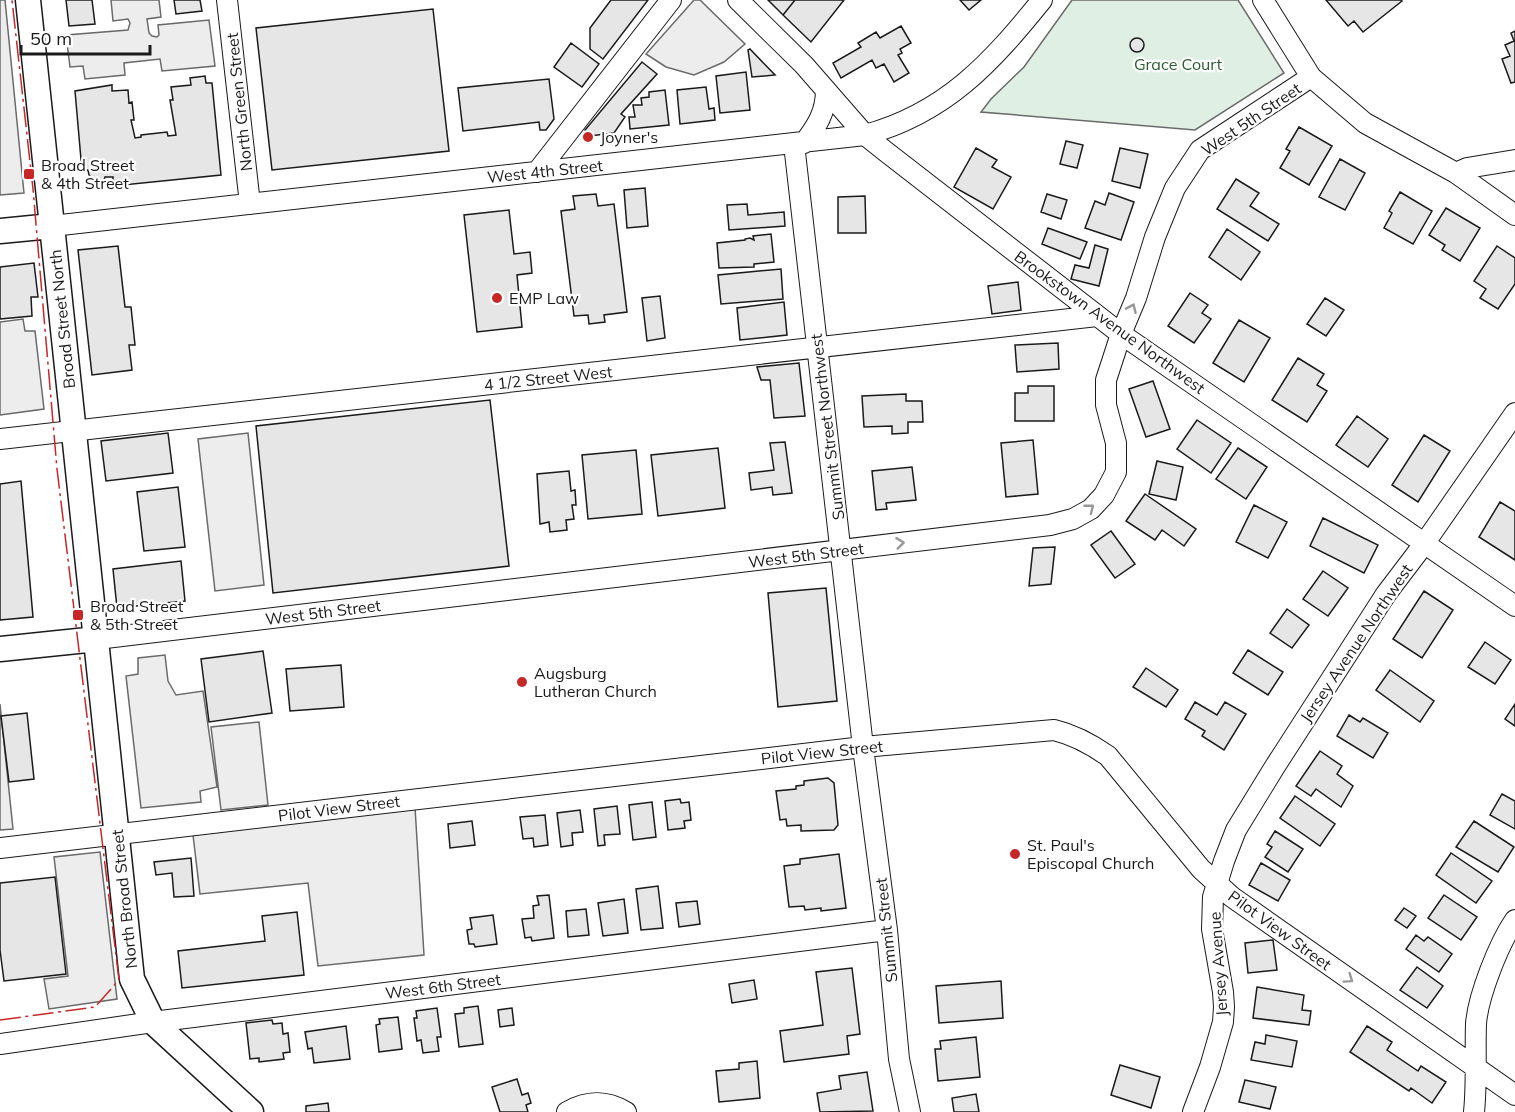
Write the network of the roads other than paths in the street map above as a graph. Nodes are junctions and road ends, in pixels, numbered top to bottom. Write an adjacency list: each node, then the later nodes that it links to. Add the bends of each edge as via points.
1 (28, 0): 16 (main road, Broad Street North)
2 (227, 0): 14 (street, North Green Street)
3 (671, 0): 12 (street)
4 (738, 0): 8 (street, Brookstown Avenue Northwest)
5 (1042, 0): 9 (street, West 4th Street, via 961,88 891,128)
6 (1263, 0): 7 (street)
7 (1311, 77): 13 (street, via 1365,123); 19 (street, West 5th Street, one-way to 7, via 1175,188 1200,150)
8 (826, 90): 9 (street, Brookstown Avenue Northwest); 10 (street, via 819,123)
9 (865, 135): 10 (street, West 4th Street); 18 (street, Brookstown Avenue Northwest)
10 (799, 143): 12 (street, West 4th Street); 20 (street, Summit Street Northwest)
11 (1515, 160): 13 (street)
12 (537, 172): 14 (street, West 4th Street)
13 (1456, 173): 15 (street)
14 (250, 204): 16 (street, West 4th Street)
15 (1515, 215)
16 (52, 226): 17 (main road, West 4th Street); 22 (main road, Broad Street North)
17 (0, 231)
18 (1097, 316): 19 (street, Brookstown Avenue Northwest); 20 (street, 4 1/2 Street West)
19 (1121, 334): 24 (street, Brookstown Avenue Northwest); 25 (street, West 5th Street, one-way to 19, via 1050,525 1074,519 1091,509 1104,495 1116,471 1116,443 1106,405 1106,380)
20 (818, 347): 22 (street, 4 1/2 Street West); 25 (street, Summit Street Northwest)
21 (1515, 413): 24 (street, Jersey Avenue Northwest)
22 (74, 431): 23 (street, 4 1/2 Street West); 27 (main road, Broad Street North)
23 (0, 439)
24 (1424, 544): 26 (street, Brookstown Avenue Northwest); 32 (street, Jersey Avenue Northwest, via 1386,594 1236,830)
25 (842, 551): 27 (street, West 5th Street); 29 (street, Summit Street Northwest)
26 (1515, 606)
27 (96, 639): 28 (main road, West 5th Street); 30 (main road, North Broad Street)
28 (0, 649)
29 (863, 747): 30 (street, Pilot View Street); 32 (street, Pilot View Street, via 1035,731 1071,734 1108,756); 34 (street, Summit Street)
30 (118, 834): 31 (street, Pilot View Street); 35 (main road, North Broad Street, via 132,978)
31 (0, 848)
32 (1216, 884): 37 (street, Pilot View Street, one-way to 37); 43 (street, Jersey Avenue, via 1212,929 1223,1022)
33 (1515, 920): 37 (street, via 1486,985 1476,1021)
34 (886, 930): 35 (street, West 6th Street); 42 (street, Summit Street, via 898,1059)
35 (153, 1022): 36 (street, West 6th Street); 39 (main road, North Broad Street)
36 (0, 1044)
37 (1476, 1069): 38 (street, Pilot View Street); 44 (street)
38 (1515, 1095)
39 (251, 1112)
40 (567, 1112): 41 (street, via 593,1102)
41 (626, 1112)
42 (910, 1112)
43 (1193, 1112)
44 (1474, 1112)

